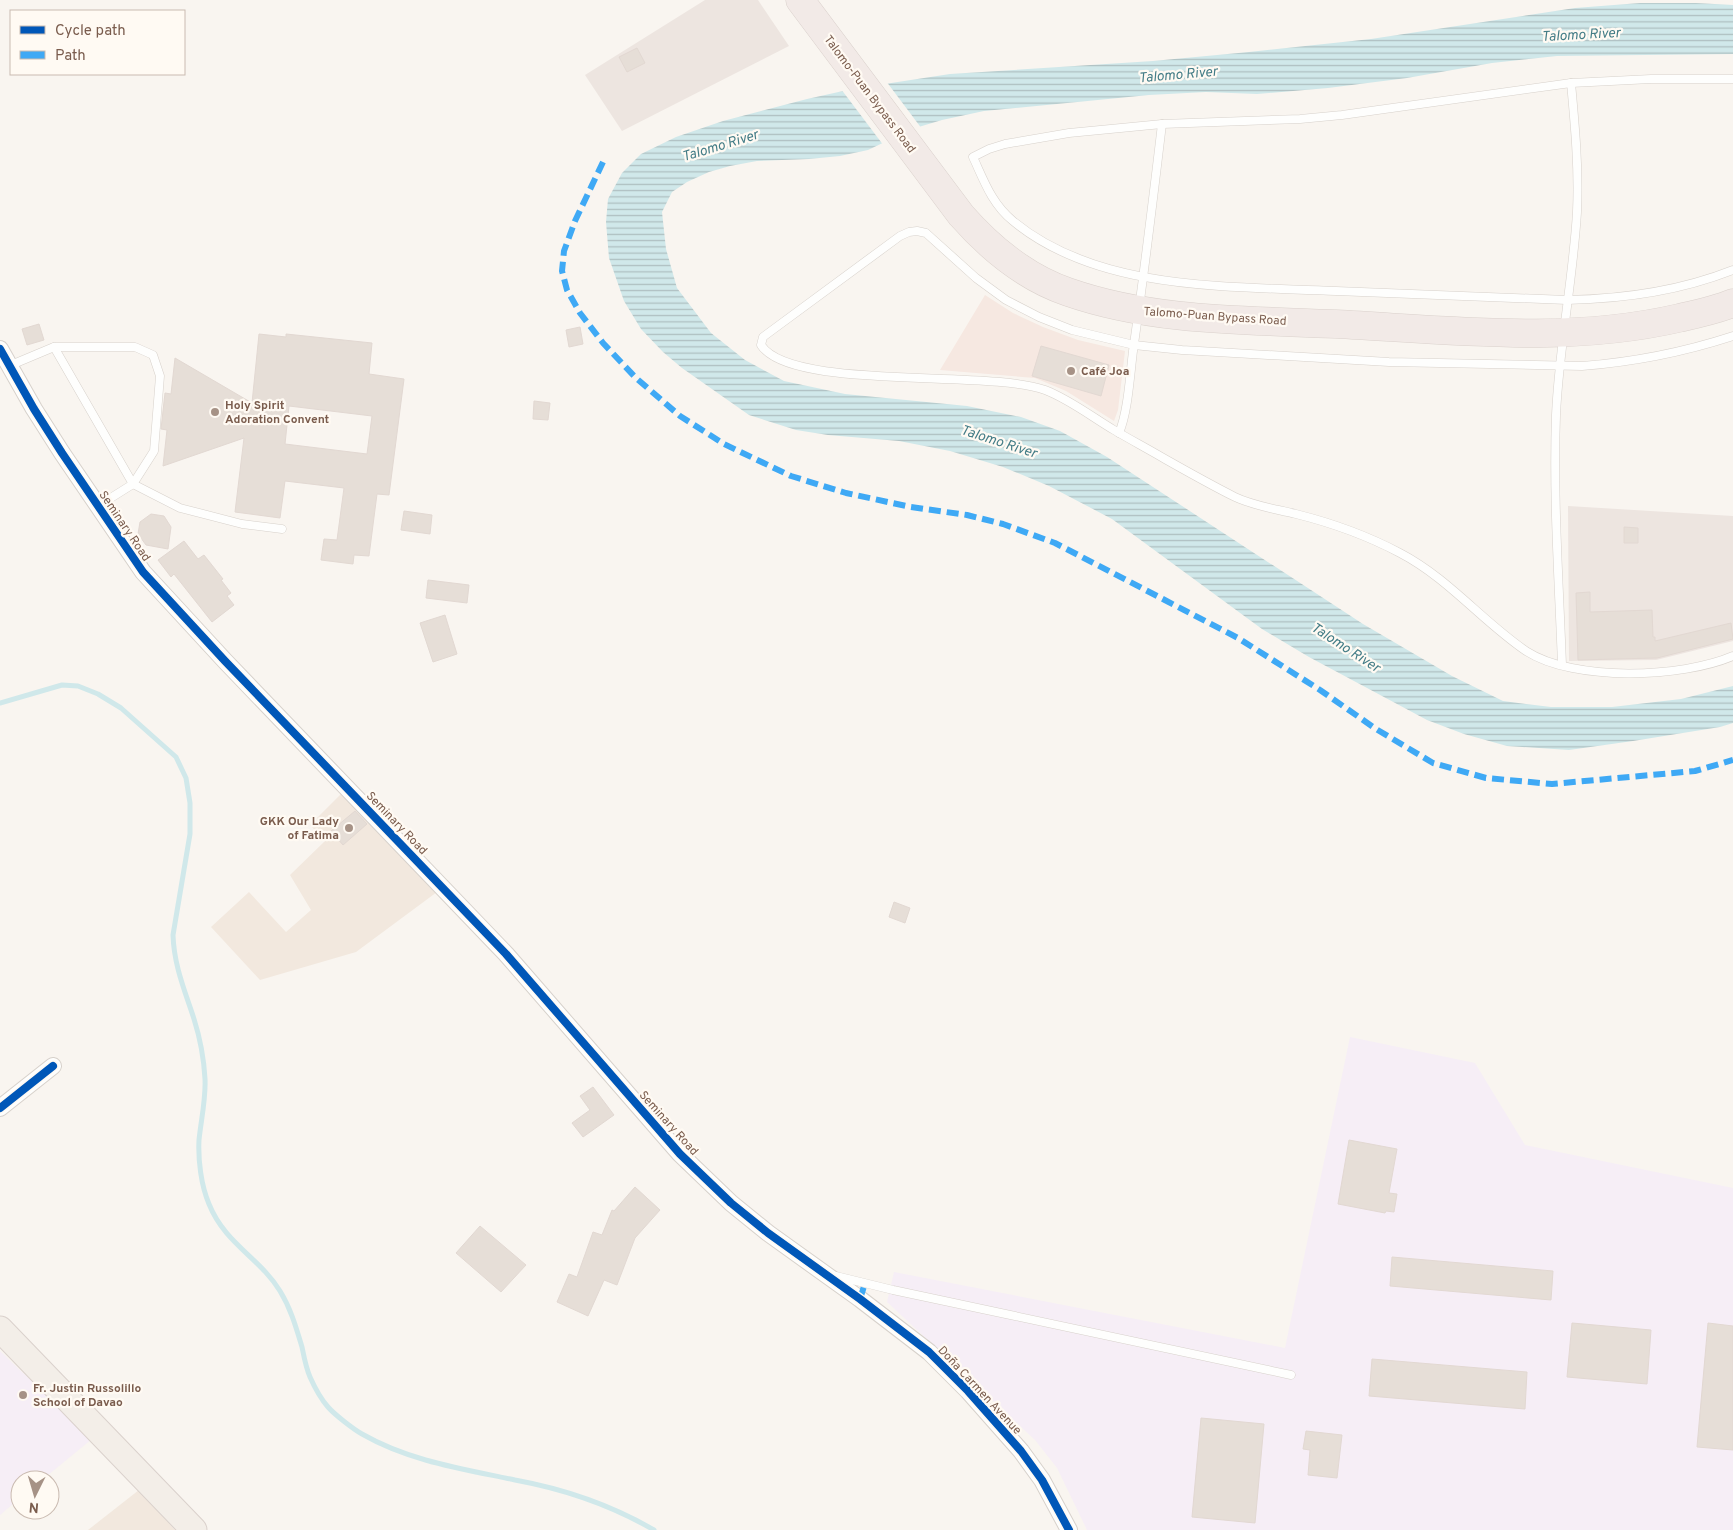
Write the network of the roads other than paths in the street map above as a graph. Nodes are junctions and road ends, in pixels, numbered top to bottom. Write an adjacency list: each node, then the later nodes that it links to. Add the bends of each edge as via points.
1 (800, 0): 9 (highway, Talomo-Puan Bypass Road, via 979,236 1035,277 1066,292)
2 (1733, 80): 3 (lane)
3 (1571, 83): 4 (lane, via 1342,115); 7 (lane, via 1578,181)
4 (1162, 124): 6 (lane); 6 (lane, via 1023,140 989,149 974,157 997,206 1036,238 1089,264)
5 (1733, 270): 7 (lane, via 1652,292 1608,299)
6 (1144, 277): 7 (lane, via 1242,287); 9 (lane)
7 (1567, 300): 10 (lane)
8 (1733, 303): 10 (highway, Talomo-Puan Bypass Road, via 1654,324)
9 (1139, 311): 10 (highway, Talomo-Puan Bypass Road, via 1201,318); 12 (lane)
10 (1563, 333): 16 (lane)
11 (1733, 336): 16 (lane, via 1660,355 1605,364)
12 (1134, 345): 16 (lane, via 1389,362); 17 (lane); 17 (lane, via 1072,330 1006,300 976,278 934,239 917,231 900,236 761,341 762,349 786,362 821,371 1032,386 1053,394)
13 (54, 348): 15 (lane); 18 (lane); 18 (lane, via 135,347 153,355 160,376 154,451)
14 (0, 349): 15 (street, Seminary Road)
15 (11, 365): 19 (street, Seminary Road, via 34,409)
16 (1560, 366): 22 (lane, via 1555,462)
17 (1119, 433): 22 (lane, via 1237,498 1335,525 1399,552 1422,565 1527,651)
18 (133, 484): 19 (lane); 20 (lane, via 180,508 242,524)
19 (98, 506): 25 (street, Seminary Road, via 143,572 506,954 680,1154 731,1203)
20 (282, 529)
21 (1733, 656): 22 (lane, via 1688,668 1647,673 1610,673)
22 (1562, 665)
23 (53, 1066): 24 (street)
24 (0, 1108)
25 (823, 1273): 27 (lane); 29 (street, Doña Carmen Avenue, via 929,1352 968,1391 1021,1451 1042,1480)
26 (0, 1330): 28 (main road)
27 (1291, 1375)
28 (194, 1530)
29 (1069, 1530)

